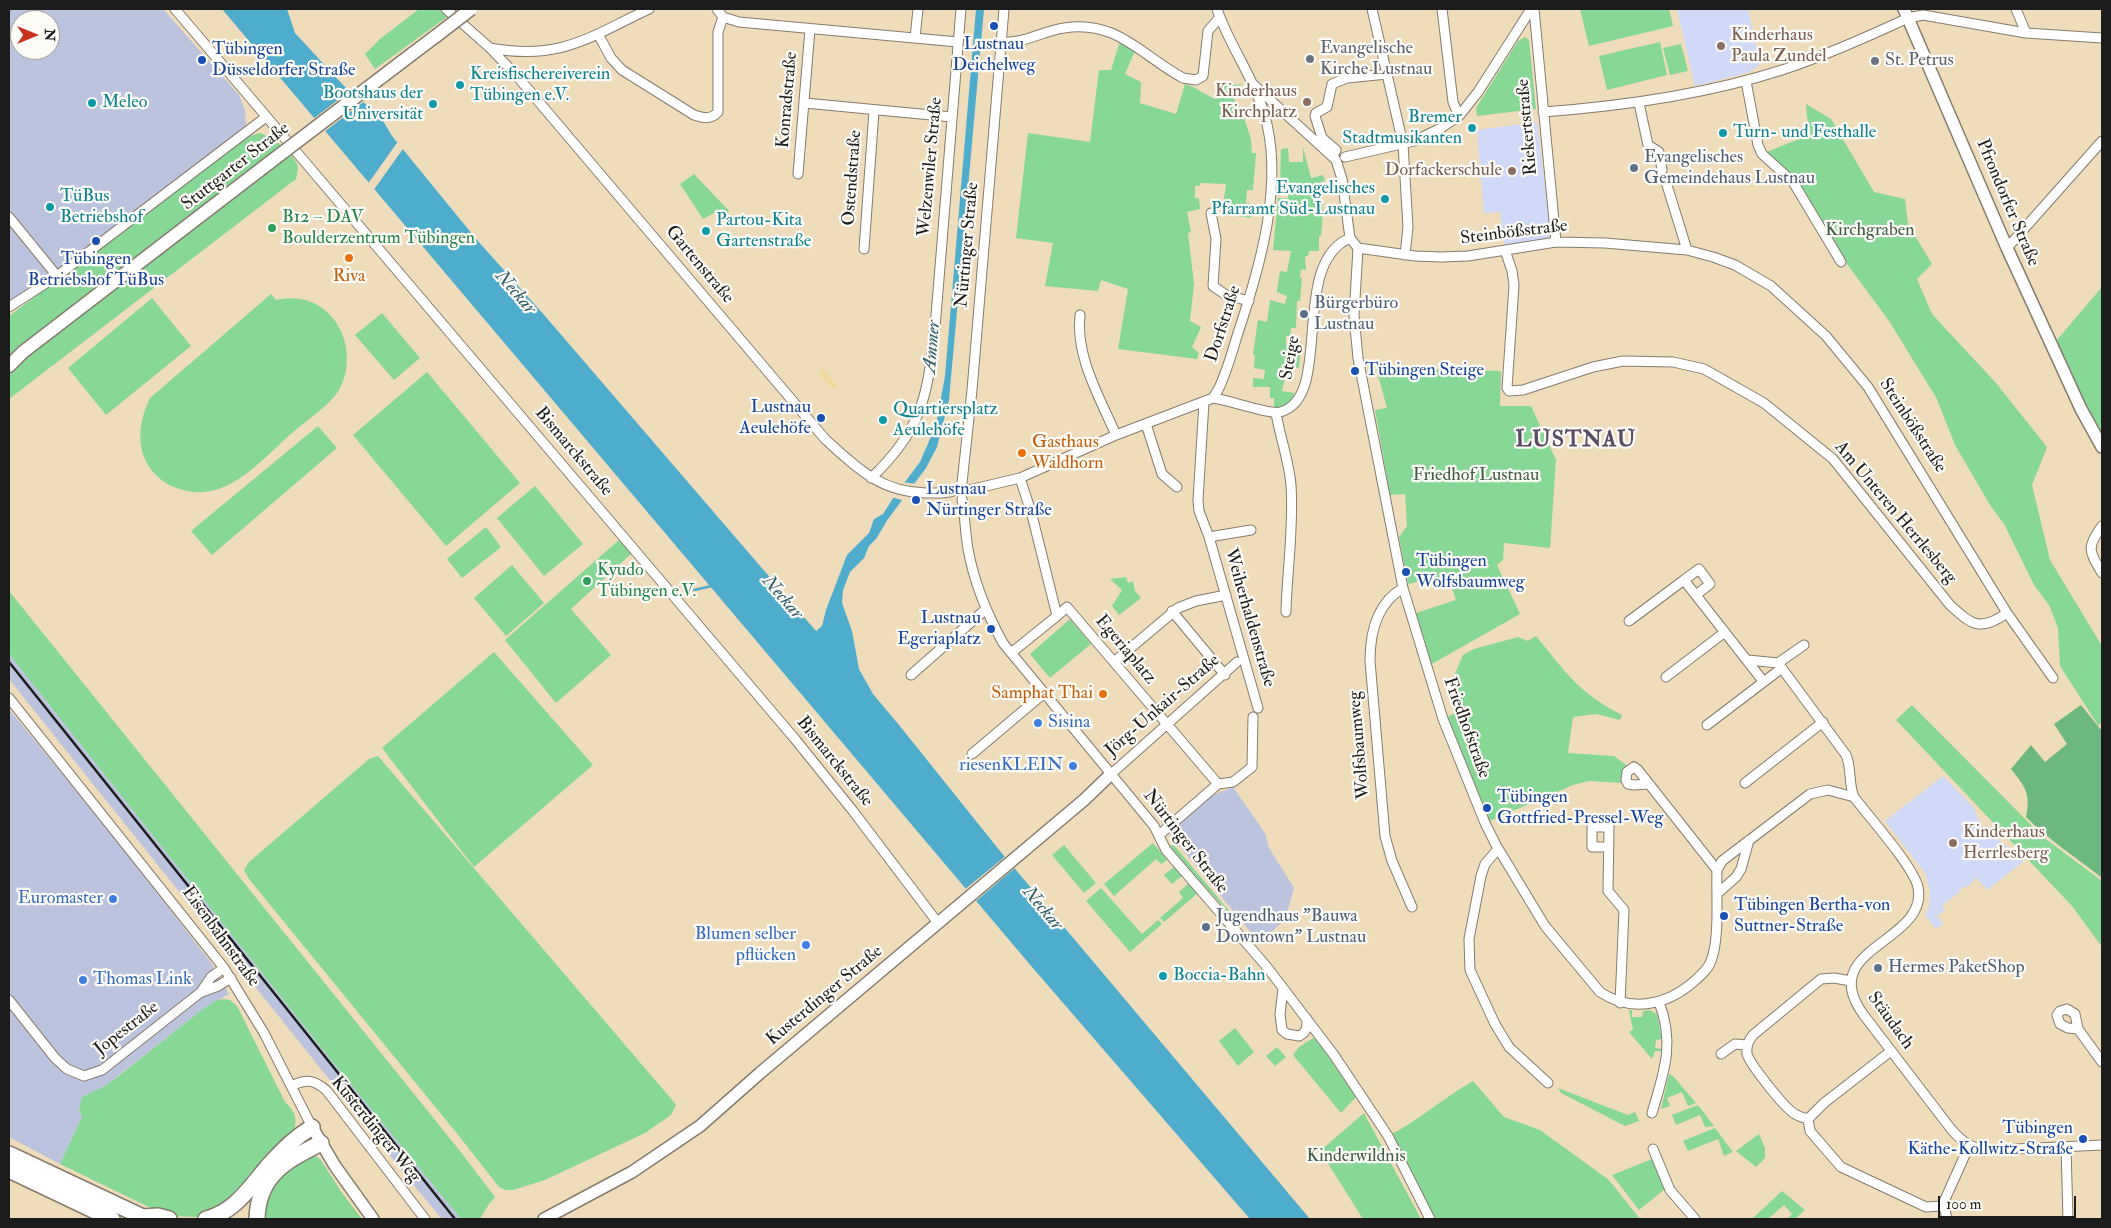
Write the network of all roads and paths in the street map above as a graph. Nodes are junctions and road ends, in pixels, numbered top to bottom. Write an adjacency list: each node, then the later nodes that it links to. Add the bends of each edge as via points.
1 (175, 9): 32 (street, Bismarckstraße)
2 (446, 9): 23 (street, Gartenstraße)
3 (471, 9): 56 (main road, Stuttgarter Straße, bridge)
4 (649, 9): 18 (street)
5 (717, 9): 15 (street)
6 (918, 9): 19 (street)
7 (961, 9): 21 (street, Welzenwiler Straße)
8 (1004, 9): 22 (street, Nürtinger Straße)
9 (1372, 9): 24 (street)
10 (1442, 9): 31 (street, via 1452,91)
11 (1532, 9): 30 (street, Riekertstraße); 31 (street)
12 (2016, 9): 17 (street)
13 (1219, 13): 22 (street, via 1208,31 1203,76 1196,80 1183,78 1110,32 1094,27 1062,28 1020,41); 26 (street, Dorfstraße)
14 (1906, 14): 17 (street); 25 (street, via 1801,64); 47 (street, Pfrondorfer Straße)
15 (723, 17): 16 (street, via 739,22); 18 (street, via 718,32 718,112 704,118 622,70 608,54)
16 (810, 29): 19 (street); 27 (street, Konradstraße)
17 (2026, 33): 20 (street)
18 (598, 34): 23 (street, via 551,50 531,52)
19 (915, 38): 21 (street)
20 (2102, 38)
21 (958, 42): 33 (street, Welzenwiler Straße)
22 (1001, 42): 68 (street, Nürtinger Straße)
23 (490, 48): 66 (street, Gartenstraße, via 826,439)
24 (1387, 74): 35 (street); 36 (street, via 1347,78 1332,84 1327,107 1315,116 1322,138 1336,150)
25 (1746, 81): 28 (street); 51 (street, via 1762,154 1793,182)
26 (1254, 85): 36 (street); 53 (street, Dorfstraße, via 1268,128 1271,168 1260,264)
27 (805, 103): 29 (street); 39 (street, Konradstraße)
28 (1639, 103): 30 (street); 38 (street, via 1648,145 1659,152)
29 (874, 111): 33 (street); 45 (street, Ostendstraße)
30 (1542, 112): 44 (street, Riekertstraße)
31 (1459, 116): 35 (street)
32 (266, 117): 52 (street); 121 (street, Bismarckstraße, via 795,739)
33 (952, 117): 66 (street, Welzenwiler Straße, via 930,376 916,420 894,456)
34 (2102, 141): 47 (street)
35 (1403, 144): 37 (street); 50 (street, via 1408,228)
36 (1333, 156): 43 (street, via 1342,179)
37 (1345, 157)
38 (1662, 170)
39 (798, 174)
40 (1666, 182): 49 (street)
41 (1211, 213): 53 (street, via 1216,239 1213,286 1226,295)
42 (9, 217): 52 (street)
43 (1350, 238): 46 (street); 61 (street, Steige, via 1335,249 1321,272 1316,288 1312,346 1301,392 1293,405)
44 (1556, 242): 48 (street, Steinbößstraße); 49 (street, Steinbößstraße)
45 (864, 248)
46 (1358, 248): 50 (street, Steinbößstraße); 78 (street, Friedhofstraße, via 1354,316 1356,344)
47 (2007, 248): 60 (street, Pfrondorfer Straße)
48 (1505, 250): 50 (street, Steinbößstraße, via 1455,257); 84 (street, Am Unteren Herrlesberg, via 1514,285 1508,388 1513,392 1623,361 1673,362 1704,369 1764,403 1833,459 1950,605 1968,621 1991,623)
49 (1687, 250): 84 (street, Steinbößstraße, via 1735,265 1771,286 1826,336 1884,410)
50 (1405, 255)
51 (1841, 262)
52 (57, 276): 54 (street)
53 (1248, 301): 59 (street, Dorfstraße, via 1223,380)
54 (9, 307)
55 (1080, 315): 63 (street, via 1079,333 1084,354)
56 (23, 352): 57 (main road, Stuttgarter Straße); 58 (main road, Stuttgarter Straße)
57 (9, 359)
58 (9, 366)
59 (1209, 400): 61 (street, via 1225,400); 62 (street); 75 (street, Weiherhaldenstraße, via 1198,500)
60 (2080, 409): 64 (street, Pfrondorfer Straße); 65 (street, Pfrondorfer Straße)
61 (1276, 413): 83 (street, via 1292,502)
62 (1146, 424): 63 (street); 69 (street, via 1162,474)
63 (1116, 435): 67 (street)
64 (2102, 439)
65 (2102, 447)
66 (871, 478): 71 (street, Gartenstraße, via 904,491)
67 (1020, 478): 70 (street); 85 (street)
68 (962, 483): 70 (street); 71 (street, via 954,486)
69 (1176, 487)
70 (969, 490): 72 (street)
71 (953, 491): 72 (street, via 956,497)
72 (962, 498): 81 (street, Nürtinger Straße, via 971,563)
73 (2102, 526): 76 (street, via 2090,547)
74 (1251, 530): 75 (street, Weiherhaldenstraße)
75 (1209, 537): 80 (street, Weiherhaldenstraße)
76 (2102, 573)
77 (1684, 580): 79 (street); 79 (street, via 1699,569 1710,584); 86 (street)
78 (1403, 588): 115 (street, Friedhofstraße, via 1449,737); 120 (street, Wolfsbaumweg, via 1389,599 1377,618 1371,635 1370,661 1385,836)
79 (1696, 595): 87 (street)
80 (1226, 596): 82 (street, via 1186,604); 101 (street, Weiherhaldenstraße)
81 (986, 608): 89 (street, Nürtinger Straße); 94 (street)
82 (1172, 612): 91 (street); 95 (street)
83 (1286, 612)
84 (2007, 613): 97 (street, Steinbößstraße)
85 (1058, 616): 89 (street); 91 (street, Egeriaplatz, via 1067,607)
86 (1630, 621)
87 (1725, 632): 90 (street); 96 (street)
88 (1804, 645): 93 (street)
89 (1011, 653): 99 (street, Nürtinger Straße)
90 (1748, 660): 93 (street); 98 (street)
91 (1114, 662): 104 (street, Egeriaplatz)
92 (1237, 662): 95 (street, Jörg-Unkair-Straße)
93 (1780, 665): 98 (street); 103 (street, Stäudach)
94 (911, 675)
95 (1225, 675): 104 (street, Jörg-Unkair-Straße)
96 (1666, 677)
97 (2053, 678)
98 (1763, 681): 105 (street)
99 (1043, 694): 106 (street); 107 (street, Nürtinger Straße)
100 (9, 698): 122 (street, Eisenbahnstraße)
101 (1258, 708)
102 (1253, 717): 109 (street, via 1252,767 1233,782)
103 (1823, 722): 108 (street); 111 (street, Stäudach, via 1849,762)
104 (1167, 724): 107 (street, Jörg-Unkair-Straße); 109 (street, Egeriaplatz)
105 (1707, 725)
106 (972, 754)
107 (1110, 774): 112 (street, Nürtinger Straße); 121 (street, Kusterdinger Straße, via 1097,789)
108 (1745, 782)
109 (1218, 784): 112 (street)
110 (1648, 784): 118 (street)
111 (1854, 797): 113 (street, via 1834,790 1815,792); 124 (street, Stäudach, via 1912,873 1918,898 1909,919 1861,959)
112 (1158, 835): 125 (street, Nürtinger Straße, via 1166,850)
113 (1750, 839): 116 (street); 117 (street)
114 (1609, 847): 129 (street, via 1608,891 1624,910)
115 (1498, 849): 129 (street, Friedhofstraße, via 1545,926 1600,992); 136 (street, via 1485,864 1481,876 1469,939 1470,970 1509,1046)
116 (1730, 856): 117 (street, via 1740,858); 118 (street)
117 (1742, 863): 119 (street, via 1736,877)
118 (1717, 870): 119 (street, Friedhofstraße)
119 (1716, 894): 128 (street, Friedhofstraße, via 1715,944 1711,962 1680,992)
120 (1412, 906)
121 (938, 923): 156 (street, Kusterdinger Straße, via 684,1137 618,1180)
122 (224, 968): 123 (street, Eisenbahnstraße); 126 (street, Jopestraße, via 211,977)
123 (231, 978): 126 (street, Jopestraße); 137 (street, Eisenbahnstraße, via 264,1033)
124 (1851, 981): 132 (street, via 1821,980 1753,1036); 133 (street, Stäudach, via 1857,1006)
125 (1284, 989): 130 (street, Nürtinger Straße); 130 (street, via 1280,1014 1282,1030 1299,1036 1305,1033)
126 (202, 992): 127 (street, Jopestraße, via 102,1070 84,1076 67,1069 55,1058)
127 (9, 1000)
128 (1659, 1002): 129 (street, Friedhofstraße); 138 (street, via 1668,1046)
129 (1620, 1003)
130 (1307, 1019): 157 (street, Nürtinger Straße, via 1388,1136)
131 (2078, 1029): 135 (street)
132 (1747, 1045): 134 (street, via 1735,1044); 139 (street, via 1753,1066 1790,1110)
133 (1891, 1051): 139 (street); 143 (street, Stäudach, via 1951,1129)
134 (1721, 1054)
135 (2102, 1062)
136 (1548, 1083)
137 (290, 1086): 140 (street, Eisenbahnstraße); 155 (street, Kusterdinger Weg, via 309,1080 326,1091)
138 (1652, 1113)
139 (1808, 1119): 148 (street, via 1810,1131 1841,1167 1924,1206)
140 (312, 1127): 141 (street, Eisenbahnstraße); 152 (highway, via 281,1152 240,1200 224,1212)
141 (321, 1143): 153 (highway, via 275,1171 260,1196); 154 (street, Eisenbahnstraße)
142 (2102, 1145): 144 (street)
143 (1969, 1146): 144 (street, via 1986,1150); 148 (street)
144 (2066, 1147): 160 (street)
145 (1653, 1149): 158 (street, via 1670,1190)
146 (9, 1154): 149 (highway)
147 (9, 1170): 150 (highway)
148 (1942, 1206): 159 (street)
149 (145, 1218): 151 (highway, via 158,1216)
150 (112, 1219)
151 (169, 1219)
152 (206, 1219)
153 (256, 1219)
154 (373, 1219)
155 (425, 1219)
156 (544, 1219)
157 (1430, 1219)
158 (1695, 1219)
159 (1947, 1219)
160 (2068, 1219)

